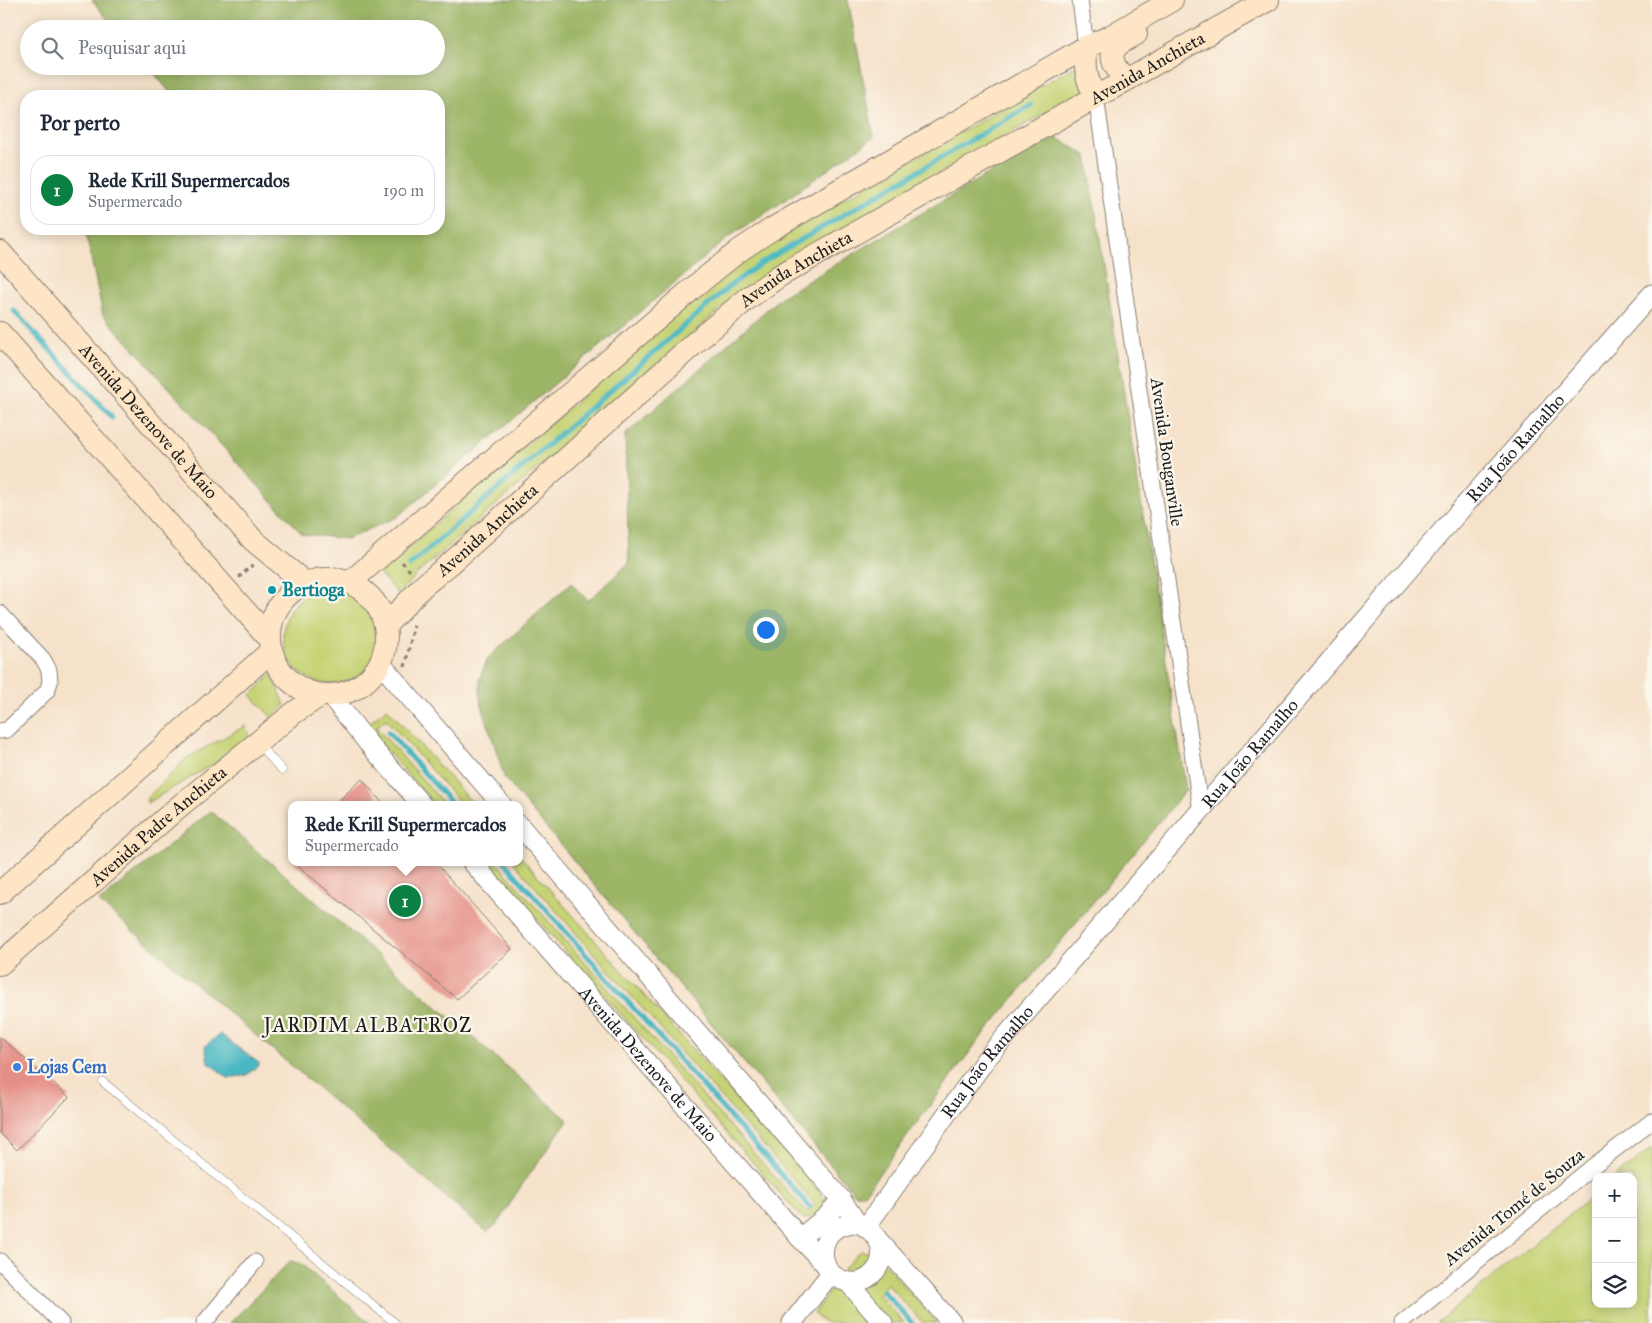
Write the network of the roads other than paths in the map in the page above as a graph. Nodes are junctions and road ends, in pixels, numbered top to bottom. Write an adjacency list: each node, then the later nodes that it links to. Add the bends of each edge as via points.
1 (1080, 0): 5 (street)
2 (1172, 0): 5 (main road)
3 (1183, 0): 6 (main road, via 1173,12 1117,46 1113,61 1117,71)
4 (1268, 0): 6 (main road, Avenida Anchieta)
5 (1086, 47): 7 (main road, via 1086,74); 11 (main road, via 740,250)
6 (1129, 78): 7 (main road, Avenida Anchieta)
7 (1096, 97): 14 (main road, Avenida Anchieta, via 779,276 698,340 423,586); 23 (street, Avenida Bouganville)
8 (0, 252): 12 (main road, Avenida Dezenove de Maio, via 253,540)
9 (1652, 294): 23 (street, Rua João Ramalho, via 1449,523)
10 (0, 333): 15 (main road)
11 (349, 582): 12 (main road, via 320,579); 14 (main road, via 366,592 379,607)
12 (305, 583): 15 (main road, via 293,590 276,611)
13 (0, 612): 18 (street, via 43,659 50,682 47,691 7,730)
14 (386, 626): 16 (main road, via 386,645)
15 (270, 645): 17 (main road, via 278,667 289,681 304,691); 26 (main road)
16 (380, 664): 17 (main road, via 360,687); 22 (street)
17 (326, 696): 19 (main road, Avenida Padre Anchieta, via 294,712); 21 (street)
18 (0, 731)
19 (258, 743): 20 (lane); 27 (main road, Avenida Padre Anchieta, via 176,809)
20 (282, 770)
21 (419, 801)
22 (499, 801)
23 (1201, 812): 31 (street, Rua João Ramalho, via 986,1059)
24 (523, 830): 30 (street)
25 (475, 866): 32 (street, Avenida Dezenove de Maio)
26 (0, 893)
27 (0, 964)
28 (103, 1082): 40 (lane)
29 (1652, 1121): 44 (street, Avenida Tomé de Souza)
30 (841, 1199): 31 (street); 32 (street, via 828,1215)
31 (862, 1225): 33 (street); 36 (street, via 837,1228 829,1235 823,1254)
32 (800, 1238): 36 (street, Avenida Dezenove de Maio)
33 (880, 1242): 37 (street, via 882,1257 876,1271 859,1282); 43 (street)
34 (0, 1260): 38 (street)
35 (254, 1262): 39 (street)
36 (828, 1268): 37 (street, via 839,1279); 41 (street)
37 (848, 1282): 42 (street)
38 (61, 1323)
39 (204, 1323)
40 (395, 1323)
41 (792, 1323)
42 (883, 1323)
43 (952, 1323)
44 (1402, 1323)

